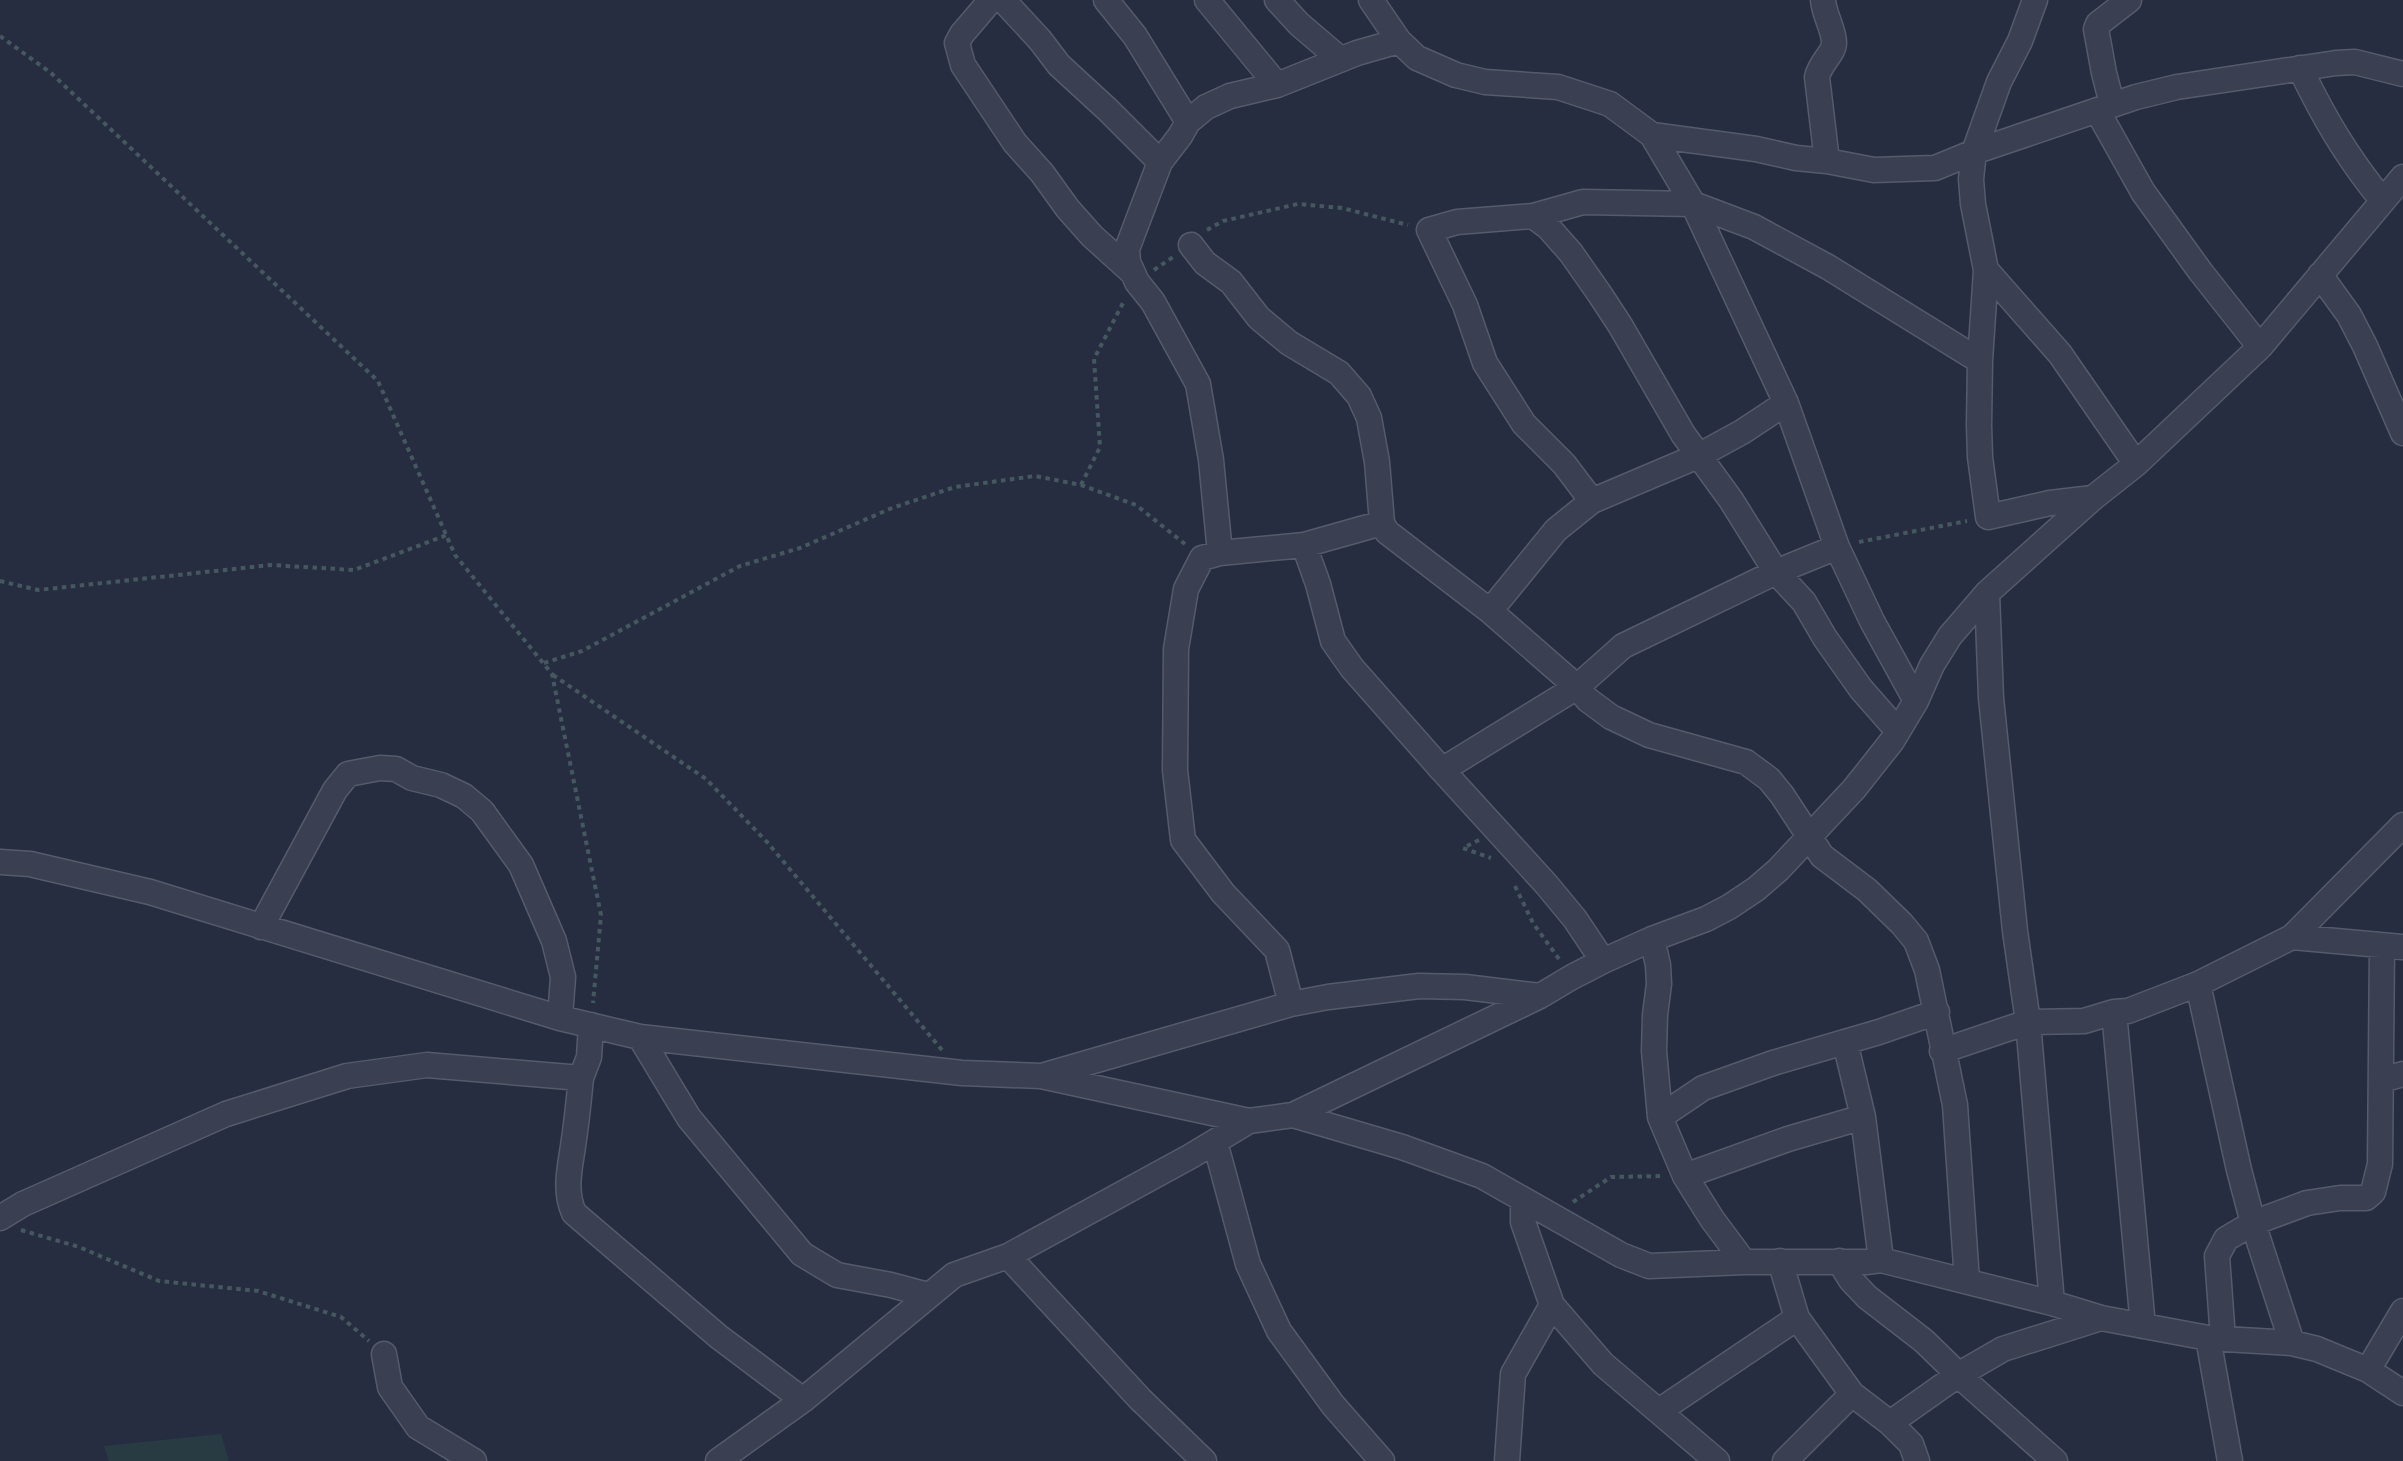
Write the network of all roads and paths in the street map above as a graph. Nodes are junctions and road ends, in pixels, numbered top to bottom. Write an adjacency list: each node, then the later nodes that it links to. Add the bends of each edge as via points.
1 (991, 0): 28 (street, via 957,43 963,65 1015,142 1068,209)
2 (1003, 0): 21 (street, via 1059,65)
3 (1106, 0): 17 (street, via 1135,36)
4 (1207, 0): 15 (street)
5 (1277, 0): 12 (street)
6 (1371, 0): 11 (street)
7 (1823, 0): 20 (street, via 1834,42 1819,66 1817,77)
8 (2035, 0): 19 (street)
9 (2129, 0): 16 (street, via 2096,29)
10 (0, 36): 40 (path, via 51,73 378,381)
11 (1399, 41): 12 (street); 18 (street, via 1417,58 1456,75 1485,82 1558,87 1610,104)
12 (1340, 59): 15 (street)
13 (2301, 68): 14 (street, via 2355,62); 16 (street, via 2177,87); 23 (street, via 2322,113 2352,162)
14 (2403, 74)
15 (1277, 85): 17 (street, via 1230,96 1206,107)
16 (2105, 107): 19 (street); 30 (street, via 2143,192)
17 (1188, 122): 21 (street)
18 (1652, 135): 20 (street); 24 (street)
19 (1974, 152): 20 (street, via 1935,168 1903,170 1874,170); 27 (street, via 1973,204)
20 (1827, 161)
21 (1160, 162): 28 (street, via 1127,249)
22 (2403, 177): 23 (street)
23 (2382, 200): 29 (street)
24 (1693, 204): 25 (street, via 1583,202); 31 (street, via 1754,227 1828,267); 32 (street)
25 (1533, 216): 34 (street, via 1548,226 1599,293); 37 (street, via 1457,222 1429,230 1464,304 1485,363 1524,424 1564,464)
26 (1191, 245): 39 (street, via 1205,263 1231,282 1259,318 1289,343 1339,373 1359,396 1369,418 1377,462)
27 (1986, 270): 31 (street); 35 (street, via 2060,354)
28 (1133, 273): 43 (street, via 1198,384 1211,460)
29 (2320, 275): 30 (street); 33 (street, via 2349,315)
30 (2260, 347): 35 (street)
31 (1980, 361): 38 (street, via 1980,457)
32 (1786, 403): 34 (street); 42 (street)
33 (2403, 433)
34 (1698, 456): 37 (street); 44 (street)
35 (2136, 464): 36 (street)
36 (2093, 498): 38 (street); 46 (street)
37 (1592, 501): 47 (street, via 1556,530)
38 (1988, 517): 42 (path)
39 (1382, 523): 41 (street); 47 (street, via 1387,532)
40 (447, 535): 45 (path, via 354,570 271,565 38,590); 48 (path, via 455,555)
41 (1304, 545): 43 (street); 53 (street, via 1333,641)
42 (1837, 547): 44 (street); 51 (street)
43 (1211, 555): 48 (path, via 1136,506 1081,485 1035,476 955,487 892,508 800,548 740,566 582,651); 68 (street, via 1186,589 1176,649 1175,770 1183,840 1223,893 1277,950)
44 (1776, 572): 50 (street, via 1623,646); 52 (street, via 1804,602 1861,689)
45 (0, 581)
46 (1987, 593): 51 (street, via 1950,636); 72 (street, via 1991,698 2014,931)
47 (1490, 610): 50 (street)
48 (543, 663): 49 (path)
49 (552, 674): 73 (path, via 601,915); 77 (path, via 706,779 767,842)
50 (1576, 687): 53 (street); 56 (street, via 1611,717 1649,735 1746,762 1768,779)
51 (1916, 701): 52 (street)
52 (1898, 731): 56 (street, via 1854,789)
53 (1442, 770): 55 (street)
54 (2403, 825): 61 (street)
55 (1496, 831): 57 (path, via 1464,848); 64 (street, via 1575,919)
56 (1810, 835): 62 (street, via 1778,870 1729,907); 69 (street, via 1822,856 1867,890 1916,941)
57 (1494, 859)
58 (0, 862): 60 (street, via 30,864 150,892)
59 (1512, 879): 65 (path, via 1533,923)
60 (261, 927): 71 (street); 71 (street, via 335,790 348,774 396,769 464,796 482,811 521,865 554,941 563,977)
61 (2292, 937): 63 (street); 66 (street)
62 (1652, 939): 64 (street); 82 (street, via 1659,984 1654,1051)
63 (2392, 946): 79 (street)
64 (1603, 961): 65 (street)
65 (1572, 976): 67 (street)
66 (2198, 984): 70 (street, via 2128,1011); 90 (street)
67 (1540, 996): 68 (street, via 1419,986); 81 (street)
68 (1291, 1004): 78 (street)
69 (1937, 1012): 75 (street); 76 (street)
70 (2114, 1012): 72 (street, via 2084,1021); 103 (street)
71 (560, 1018): 73 (street)
72 (2028, 1022): 76 (street); 98 (street)
73 (591, 1025): 74 (street); 80 (street, via 589,1057)
74 (640, 1037): 77 (street); 97 (street, via 689,1118 801,1254 837,1275)
75 (1845, 1042): 82 (street, via 1703,1088); 83 (street)
76 (1942, 1051): 96 (street, via 1955,1105)
77 (962, 1073): 78 (street)
78 (1041, 1077): 84 (street)
79 (2393, 1077): 90 (street, via 2379,1120 2380,1164 2370,1196 2307,1203)
80 (581, 1078): 89 (street, via 427,1065 347,1076 226,1114 23,1204); 111 (street, via 569,1170 569,1202 574,1213 719,1337)
81 (1293, 1115): 84 (street); 87 (street, via 1402,1147 1482,1176)
82 (1660, 1117): 86 (street)
83 (1863, 1117): 86 (street); 92 (street)
84 (1249, 1121): 85 (street)
85 (1215, 1142): 91 (street); 117 (street, via 1248,1264 1279,1331 1333,1405)
86 (1684, 1176): 88 (path, via 1611,1177); 95 (street)
87 (1523, 1200): 88 (street); 99 (street, via 1523,1222)
88 (1552, 1216): 95 (street, via 1621,1255 1650,1266)
89 (6, 1223): 106 (path, via 79,1247 159,1281 258,1291 341,1317)
90 (2253, 1223): 104 (street, via 2226,1239 2217,1256); 105 (street)
91 (1008, 1256): 97 (street, via 954,1275); 116 (street, via 1140,1399)
92 (1881, 1260): 94 (street); 96 (street)
93 (1780, 1261): 94 (street); 95 (street); 101 (street)
94 (1839, 1261): 108 (street, via 1867,1297 1924,1341)
95 (1744, 1262)
96 (1967, 1281): 98 (street)
97 (928, 1295): 111 (street)
98 (2052, 1303): 102 (street)
99 (1552, 1305): 112 (street, via 1603,1364); 118 (street, via 1514,1374)
100 (2403, 1311): 107 (street)
101 (1797, 1318): 110 (street); 112 (street)
102 (2101, 1318): 103 (street); 108 (street, via 2003,1349)
103 (2143, 1326): 104 (street)
104 (2216, 1339): 105 (street); 123 (street)
105 (2292, 1343): 107 (street, via 2318,1349)
106 (384, 1354): 114 (street, via 390,1387 418,1427)
107 (2368, 1370): 109 (street)
108 (1958, 1375): 113 (street); 122 (street)
109 (2403, 1393)
110 (1852, 1394): 113 (street); 120 (street)
111 (803, 1400): 115 (street)
112 (1659, 1411): 119 (street)
113 (1890, 1423): 121 (street, via 1911,1444)
114 (474, 1461)
115 (718, 1461)
116 (1204, 1461)
117 (1382, 1461)
118 (1507, 1461)
119 (1717, 1461)
120 (1785, 1461)
121 (1917, 1461)
122 (2055, 1461)
123 (2230, 1461)

